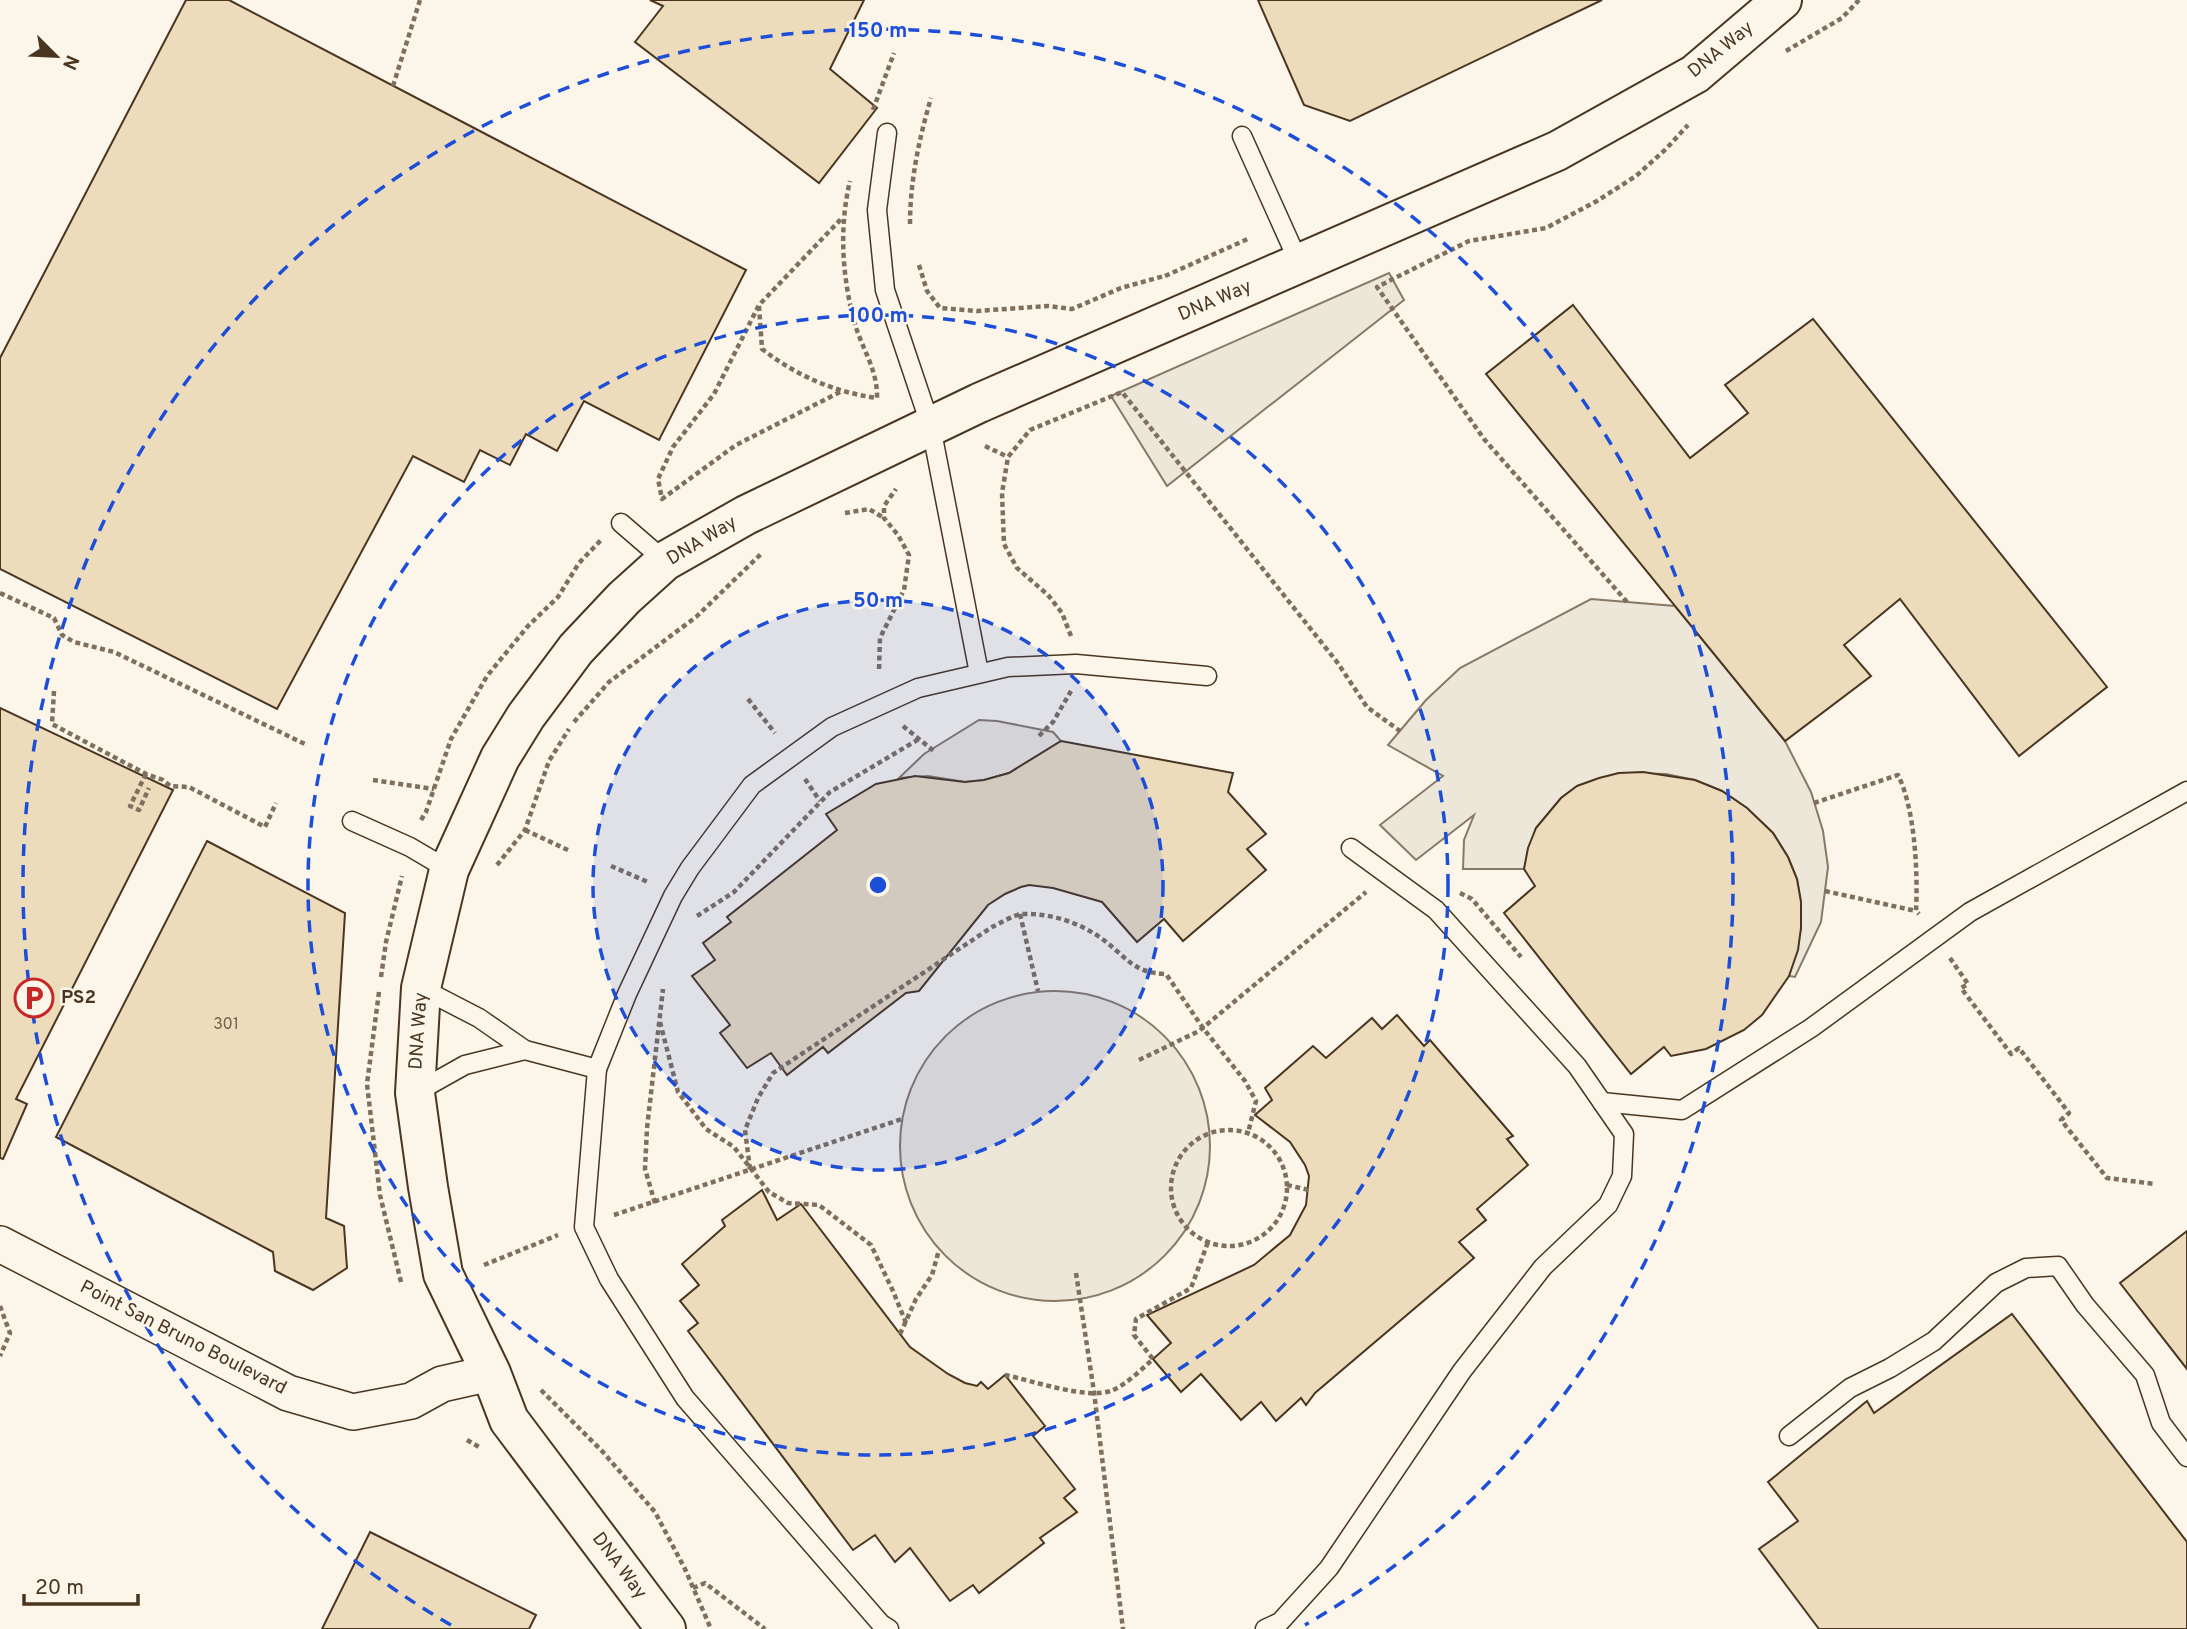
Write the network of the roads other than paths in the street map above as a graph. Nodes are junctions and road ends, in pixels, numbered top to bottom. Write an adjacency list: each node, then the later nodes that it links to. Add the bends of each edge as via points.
1 (1782, 0): 4 (main road, DNA Way, via 1695,74 1557,151)
2 (887, 133): 5 (lane, via 877,209 885,290)
3 (1242, 136): 4 (lane)
4 (1300, 265): 5 (main road, DNA Way)
5 (931, 427): 7 (main road, DNA Way, via 746,515); 8 (lane)
6 (621, 523): 7 (lane)
7 (665, 561): 13 (main road, DNA Way, via 576,649 526,716 499,758)
8 (979, 673): 9 (lane, via 1076,664); 16 (lane, via 918,688 832,727 752,785 673,896)
9 (1207, 676)
10 (2187, 791): 18 (lane, via 1970,912 1811,1028 1682,1110)
11 (352, 821): 13 (lane)
12 (1351, 848): 18 (lane, via 1436,910 1577,1066)
13 (449, 870): 14 (main road, DNA Way)
14 (421, 988): 15 (lane, via 479,1018); 17 (main road, DNA Way)
15 (525, 1050): 16 (lane); 17 (lane, via 465,1065)
16 (597, 1069): 24 (lane, via 584,1227 609,1279 685,1398)
17 (415, 1093): 20 (main road, DNA Way, via 443,1275)
18 (1602, 1102): 25 (lane, via 1624,1134 1622,1176 1608,1205 1544,1267 1462,1371 1329,1567 1280,1622)
19 (0, 1244): 20 (street, Point San Bruno Boulevard, via 288,1393 353,1412 411,1401 442,1384)
20 (491, 1373): 23 (main road, DNA Way, via 509,1420)
21 (1789, 1436): 22 (lane, via 1850,1388 1934,1342 1996,1283 2026,1268 2058,1266 2085,1306 2145,1375 2161,1423)
22 (2187, 1457)
23 (666, 1629)
24 (889, 1629)
25 (1265, 1629)

